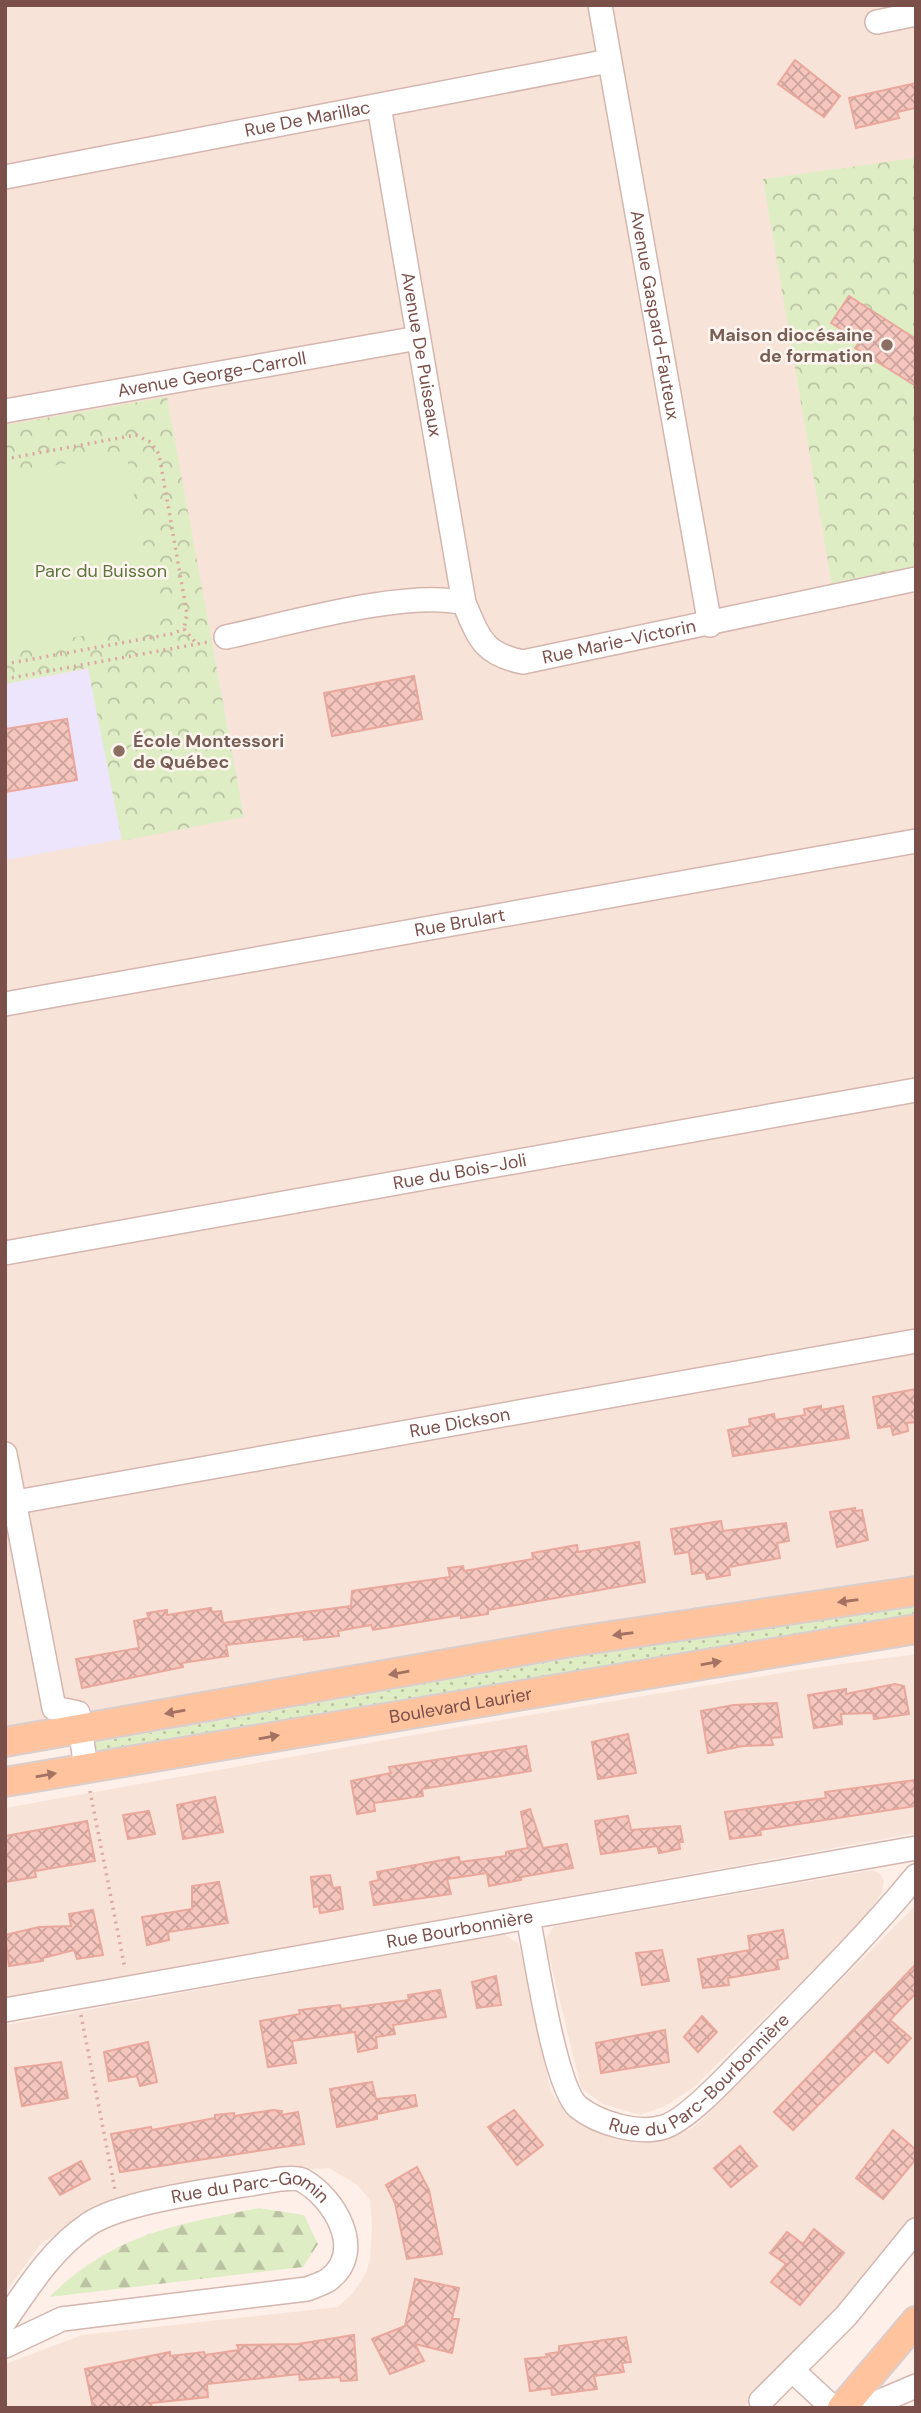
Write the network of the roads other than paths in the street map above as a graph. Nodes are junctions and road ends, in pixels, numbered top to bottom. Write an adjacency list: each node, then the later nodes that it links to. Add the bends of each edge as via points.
1 (600, 5): 4 (street, Avenue Gaspard-Fauteux)
2 (916, 14): 3 (street)
3 (877, 22)
4 (610, 61): 5 (street, Rue De Marillac); 11 (street, Avenue Gaspard-Fauteux)
5 (379, 106): 6 (street, Rue De Marillac); 7 (street, Avenue De Puiseaux)
6 (5, 177)
7 (418, 338): 8 (street, Avenue George-Carroll); 10 (street, Avenue De Puiseaux)
8 (5, 411)
9 (916, 579): 11 (street, Rue Marie-Victorin)
10 (464, 603): 11 (street, Rue Marie-Victorin, via 482,643 502,658 523,662); 12 (street, via 440,598 395,603)
11 (710, 625)
12 (226, 637)
13 (916, 841): 14 (street, Rue Brulart)
14 (5, 1004)
15 (916, 1090): 16 (street, Rue du Bois-Joli)
16 (5, 1253)
17 (916, 1340): 19 (street, Rue Dickson)
18 (5, 1454): 19 (street)
19 (10, 1503): 22 (street, via 54,1707 78,1713)
20 (916, 1591): 22 (main road, one-way to 22, via 571,1642)
21 (916, 1629): 24 (main road, Boulevard Laurier, one-way to 21)
22 (80, 1728): 23 (main road); 24 (street)
23 (5, 1742)
24 (86, 1768): 25 (main road, Boulevard Laurier, one-way to 24)
25 (5, 1782)
26 (916, 1848): 28 (street, Rue Bourbonnière)
27 (916, 1876): 28 (street, Rue du Parc-Bourbonnière, via 876,1925 718,2085 665,2127 636,2129 605,2121 577,2106 559,2068)
28 (528, 1918): 29 (street, Rue Bourbonnière)
29 (5, 2010)
30 (916, 2230): 34 (street, via 846,2316)
31 (5, 2321): 33 (street, Rue du Parc-Gomin, via 41,2268 88,2225 119,2210 300,2179 326,2198 339,2216 345,2243 340,2264 329,2280 307,2289 62,2319)
32 (916, 2321): 38 (main road)
33 (5, 2346)
34 (793, 2371): 36 (street); 37 (street)
35 (916, 2386): 39 (street)
36 (761, 2401)
37 (833, 2408)
38 (842, 2408)
39 (864, 2408)

